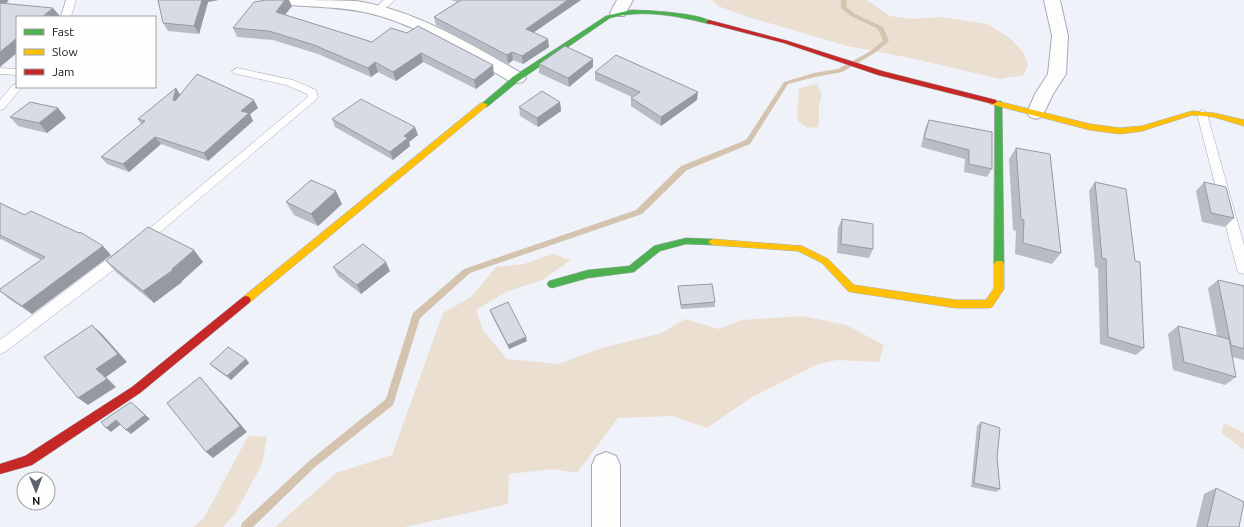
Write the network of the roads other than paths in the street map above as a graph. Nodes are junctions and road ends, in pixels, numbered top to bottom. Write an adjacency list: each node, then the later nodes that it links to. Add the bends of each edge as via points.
1 (71, 0): 6 (lane)
2 (286, 0): 4 (street, via 353,6)
3 (1052, 0): 14 (street, via 1060,36 1058,68)
4 (384, 5): 10 (street)
5 (622, 6): 10 (street); 12 (street, via 714,23 786,42 880,73)
6 (66, 16)
7 (0, 71): 9 (lane)
8 (237, 71): 19 (lane, via 296,84 312,92 313,98 138,244)
9 (16, 72)
10 (517, 78): 21 (street, via 136,390 28,461)
11 (16, 88): 13 (lane)
12 (998, 103): 14 (street); 18 (street, via 999,288 988,304 956,304 851,288 825,261 799,248 730,242 686,241 657,248 631,268 588,274)
13 (0, 107)
14 (1036, 113): 15 (street, via 1090,127 1120,131 1142,128 1192,113)
15 (1202, 114): 16 (street); 17 (lane)
16 (1244, 124)
17 (1244, 269)
18 (552, 284)
19 (0, 348)
20 (606, 465): 22 (street)
21 (0, 469)
22 (606, 527)

